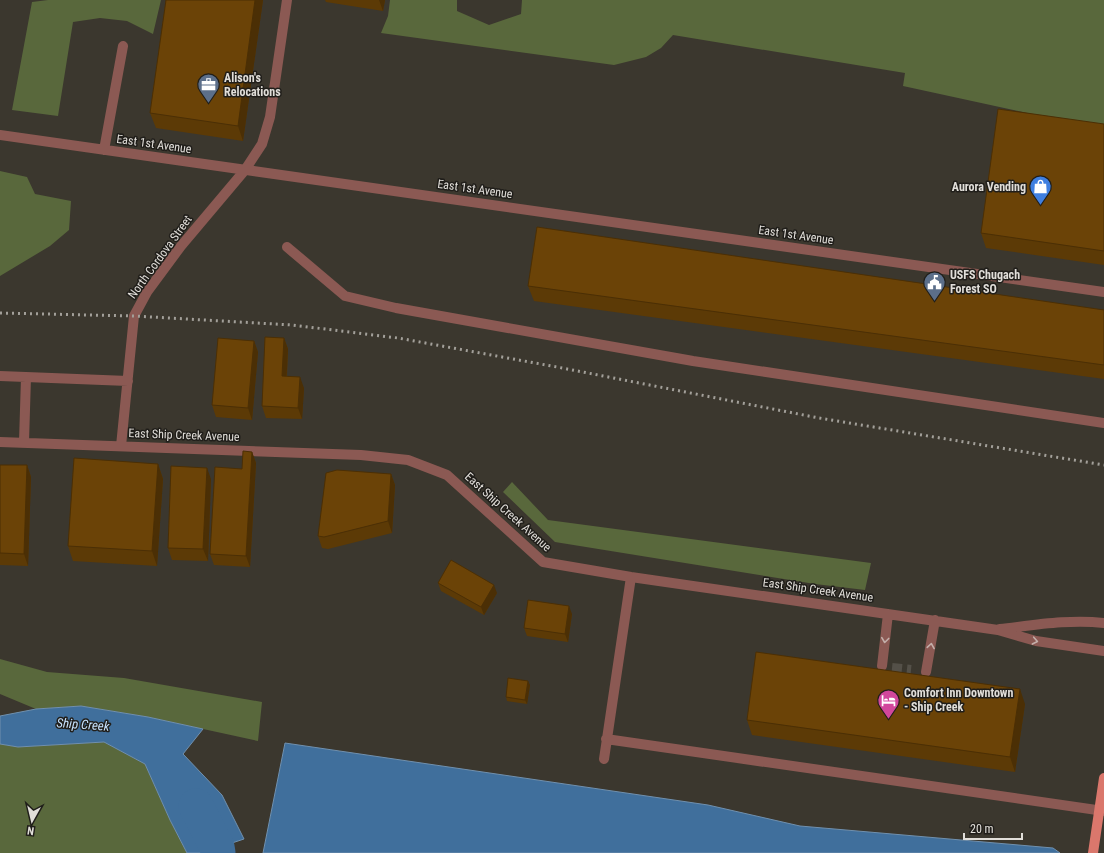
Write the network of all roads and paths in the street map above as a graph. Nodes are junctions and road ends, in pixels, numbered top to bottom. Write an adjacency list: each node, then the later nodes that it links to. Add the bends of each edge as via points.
1 (287, 0): 5 (street, North Cordova Street, via 270,117 262,144)
2 (123, 46): 4 (street)
3 (0, 135): 4 (street, East 1st Avenue)
4 (104, 150): 5 (street, East 1st Avenue)
5 (245, 170): 7 (street, East 1st Avenue); 10 (street, North Cordova Street, via 181,246 139,305 134,316)
6 (286, 247): 11 (street, via 345,296 396,308 693,361)
7 (1104, 292)
8 (0, 376): 9 (street)
9 (26, 377): 10 (street); 13 (street)
10 (128, 381): 14 (street, North Cordova Street)
11 (1104, 423)
12 (0, 442): 13 (street, East Ship Creek Avenue)
13 (24, 442): 14 (street, East Ship Creek Avenue)
14 (121, 446): 15 (street, East Ship Creek Avenue, via 361,455 408,460 447,475 543,562)
15 (631, 577): 16 (street, East Ship Creek Avenue); 23 (street)
16 (888, 614): 17 (street, East Ship Creek Avenue); 21 (street, one-way to 21)
17 (935, 620): 19 (street, East Ship Creek Avenue); 22 (street, one-way to 17)
18 (1104, 623): 19 (street, via 1054,623)
19 (998, 630): 20 (street, one-way to 20, via 1036,641)
20 (1104, 651)
21 (882, 666)
22 (926, 672)
23 (606, 738): 24 (street); 26 (street)
24 (604, 759)
25 (1104, 778): 27 (main road, bridge)
26 (1104, 811)
27 (1093, 853)

